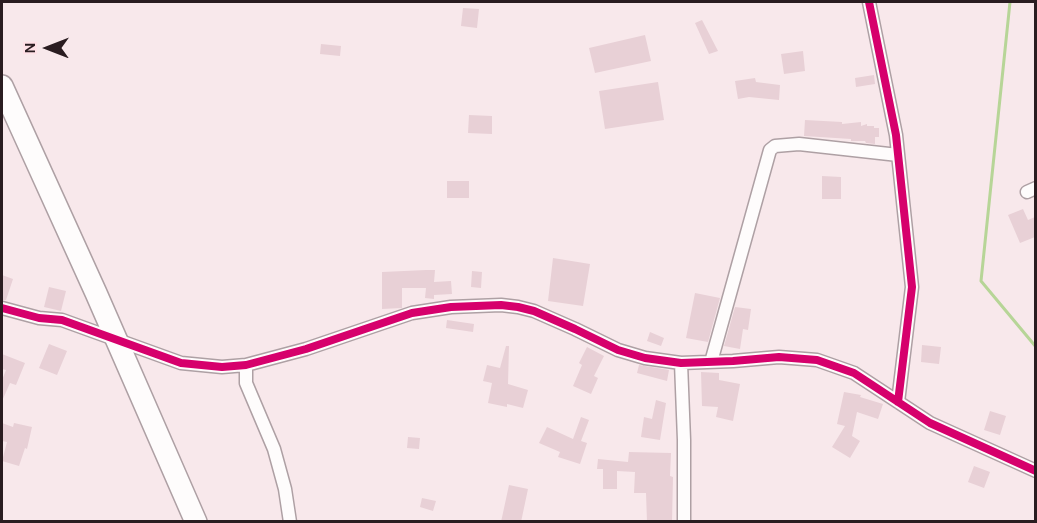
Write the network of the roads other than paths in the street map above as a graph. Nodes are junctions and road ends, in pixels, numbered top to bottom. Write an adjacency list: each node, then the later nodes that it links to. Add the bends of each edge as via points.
1 (869, 2): 3 (street)
2 (2, 86): 10 (highway)
3 (898, 154): 5 (street, via 799,144 770,150); 8 (street, via 912,287)
4 (2, 308): 7 (street, via 62,320 181,363)
5 (711, 362): 6 (street); 8 (street, via 779,357 817,360 854,373)
6 (681, 363): 7 (street, via 618,350 534,312 501,304 412,312 306,349); 12 (street)
7 (246, 365): 11 (street, via 246,383 274,449)
8 (898, 402): 9 (street, via 930,423)
9 (1035, 471)
10 (196, 522)
11 (290, 522)
12 (684, 522)

